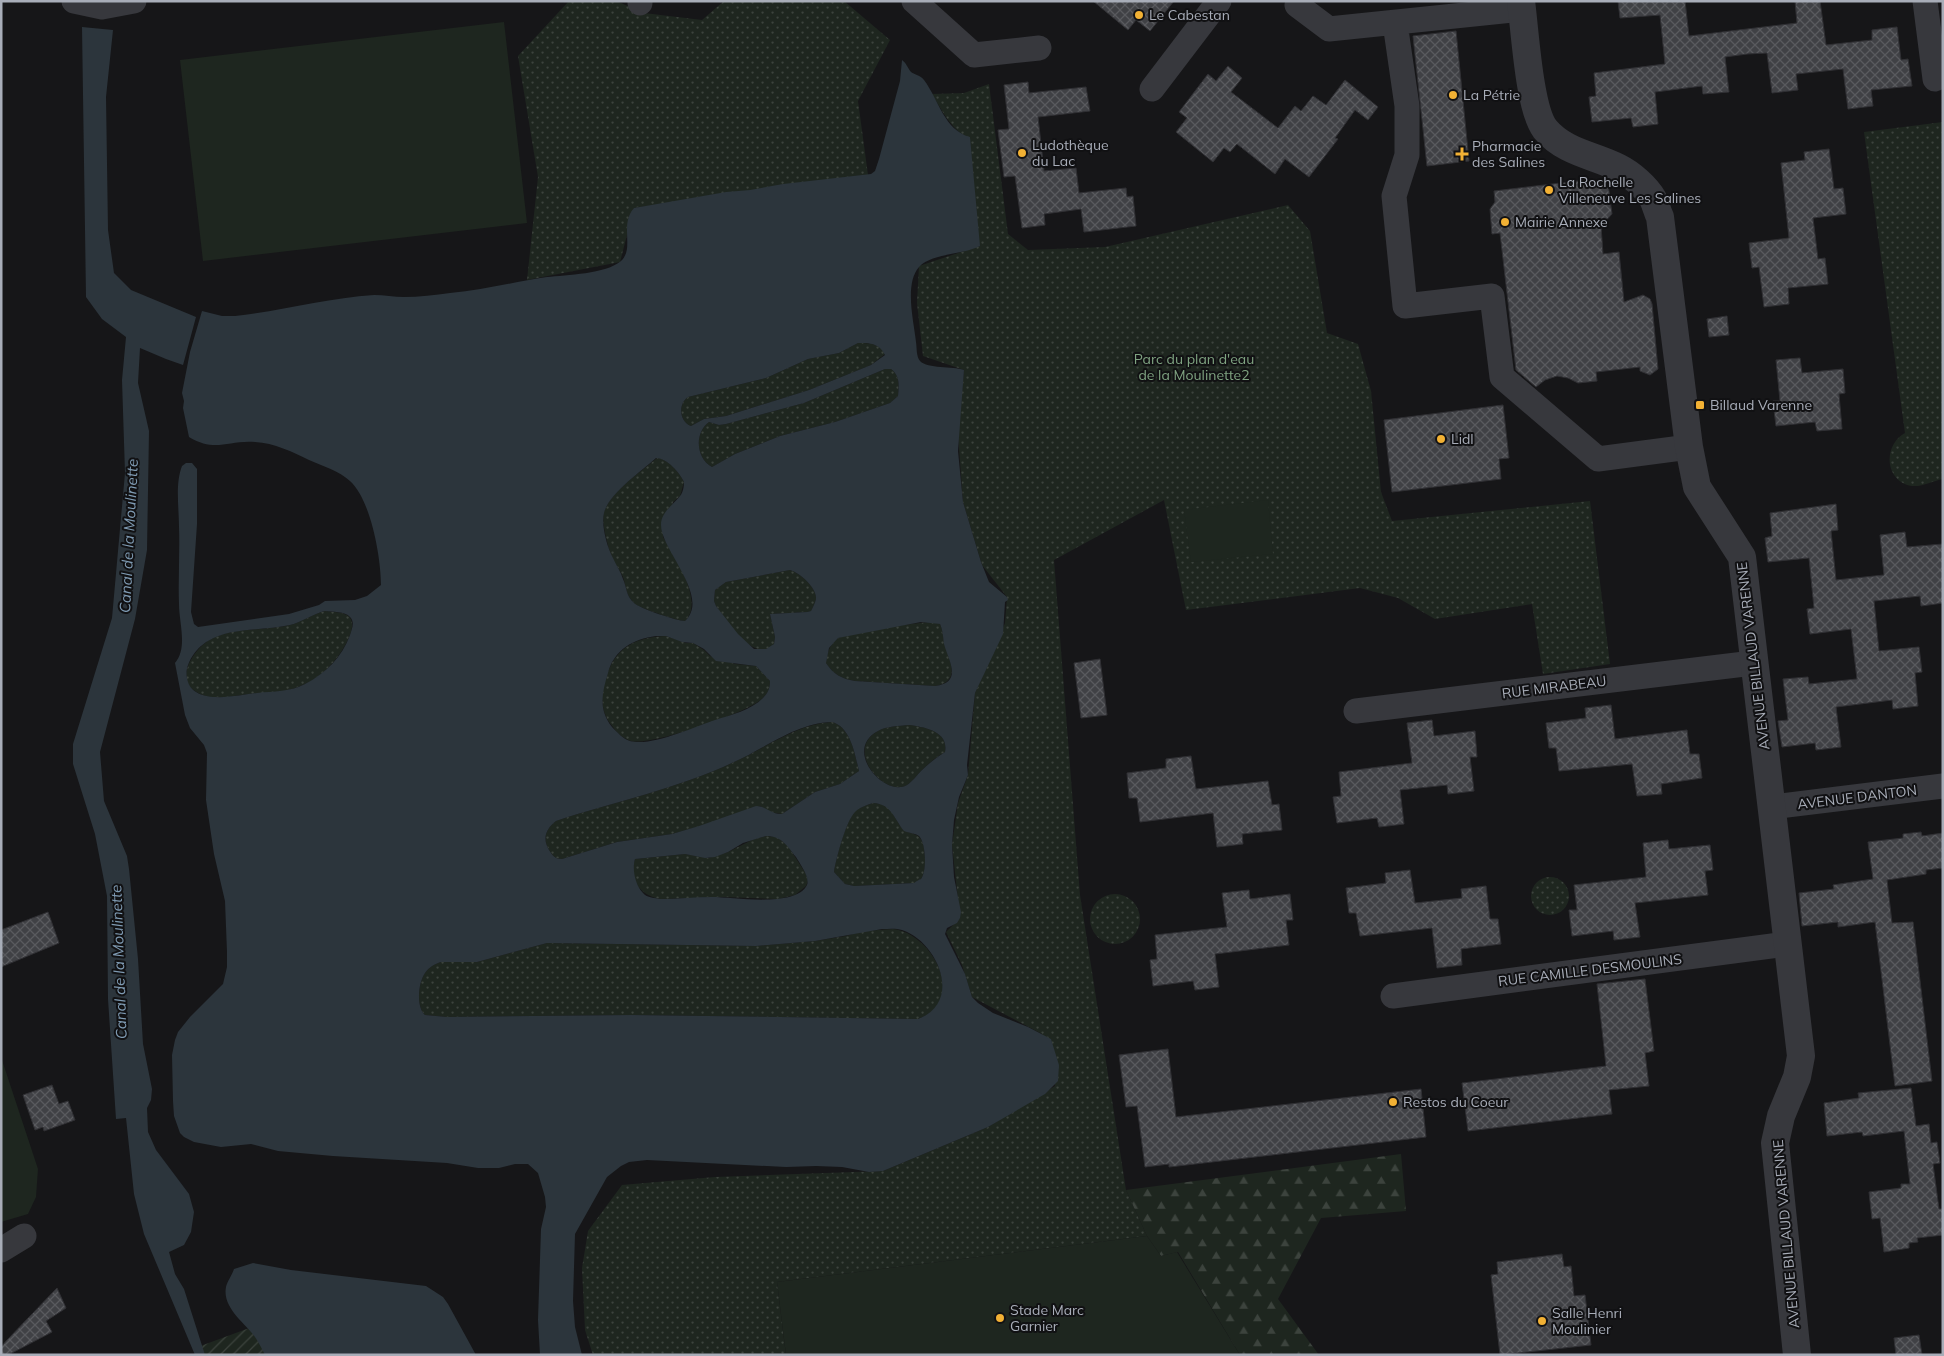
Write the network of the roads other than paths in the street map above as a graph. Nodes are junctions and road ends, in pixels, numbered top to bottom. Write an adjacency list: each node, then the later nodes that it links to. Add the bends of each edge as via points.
1 (74, 1): 2 (street, via 102,6)
2 (134, 1)
3 (914, 1): 9 (street, via 974,55)
4 (1219, 1): 11 (street)
5 (1925, 1): 10 (street)
6 (1297, 5): 8 (street, via 1329,29)
7 (1522, 5): 8 (street); 12 (street, AVENUE BILLAUD VARENNE, via 1533,96 1545,128 1560,144 1620,168 1653,199 1660,217)
8 (1395, 23): 12 (street, via 1406,106 1407,155 1394,196 1405,306 1492,296 1502,377 1598,458)
9 (1039, 48)
10 (1935, 79)
11 (1152, 89)
12 (1689, 447): 13 (street, AVENUE BILLAUD VARENNE, via 1696,487 1742,557)
13 (1753, 663): 14 (street, RUE MIRABEAU); 16 (street, AVENUE BILLAUD VARENNE)
14 (1356, 711)
15 (1943, 786): 16 (street, AVENUE DANTON)
16 (1772, 808): 17 (street, AVENUE BILLAUD VARENNE)
17 (1787, 944): 18 (street, RUE CAMILLE DESMOULINS); 21 (street, AVENUE BILLAUD VARENNE, via 1801,1056 1775,1143)
18 (1393, 996)
19 (24, 1236): 20 (street)
20 (1, 1250)
21 (1797, 1355)

